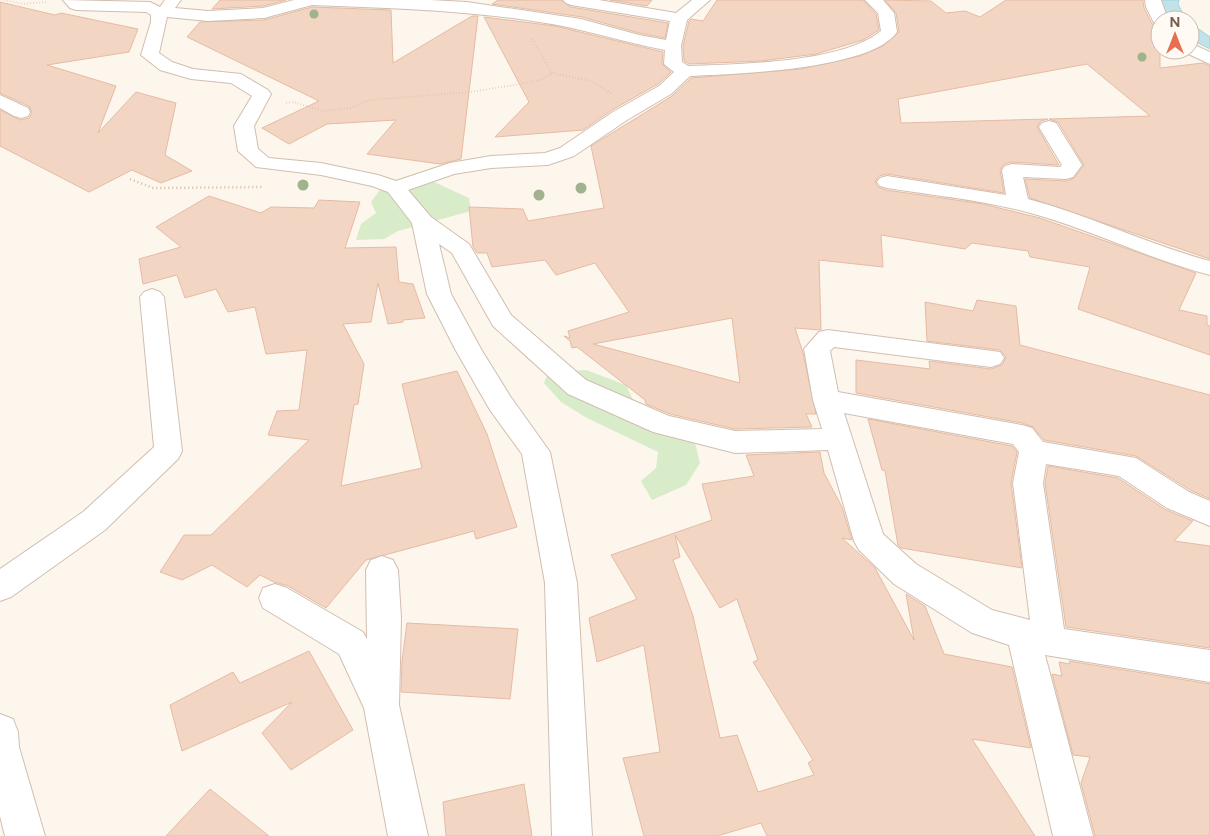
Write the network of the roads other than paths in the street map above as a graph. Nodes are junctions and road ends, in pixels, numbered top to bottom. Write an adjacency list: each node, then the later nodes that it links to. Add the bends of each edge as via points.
1 (571, 0): 8 (street)
2 (702, 0): 8 (street)
3 (873, 0): 10 (street, via 883,7 889,32 875,43 796,62)
4 (62, 1): 7 (street, via 76,5)
5 (332, 1): 6 (street); 7 (street, via 312,0 264,13 208,16 182,15)
6 (506, 6): 9 (street, via 539,17)
7 (166, 8): 15 (street, via 150,55 166,66 190,74 235,78 262,94 244,126 248,151 263,163 321,169 378,181)
8 (679, 18): 9 (street)
9 (672, 46): 10 (street, via 673,64)
10 (685, 71): 15 (street, via 665,90 567,152 548,159 491,162 450,169)
11 (0, 101): 12 (street)
12 (21, 112)
13 (1049, 128): 16 (street, via 1072,166 1066,174 1012,170)
14 (887, 182): 16 (street)
15 (395, 188): 17 (street)
16 (1018, 203): 18 (street)
17 (423, 222): 22 (street, via 461,249 502,320 577,387 663,425 735,442); 34 (street, via 440,294 500,403 536,452 562,583)
18 (1210, 268)
19 (152, 297): 26 (street, via 168,451 94,521)
20 (991, 358): 21 (street, via 828,338 817,349)
21 (826, 400): 22 (street); 23 (street, via 1022,435)
22 (839, 440): 28 (street, via 870,541 904,574 984,623)
23 (1034, 451): 24 (street, via 1126,466 1178,500); 28 (street, via 1028,483)
24 (1210, 514)
25 (382, 570): 30 (street)
26 (0, 587)
27 (274, 598): 30 (street, via 351,643)
28 (1036, 637): 29 (street); 35 (street)
29 (1210, 666)
30 (382, 707): 33 (street)
31 (0, 732): 32 (street, via 1,747)
32 (25, 836)
33 (408, 836)
34 (572, 836)
35 (1073, 836)

